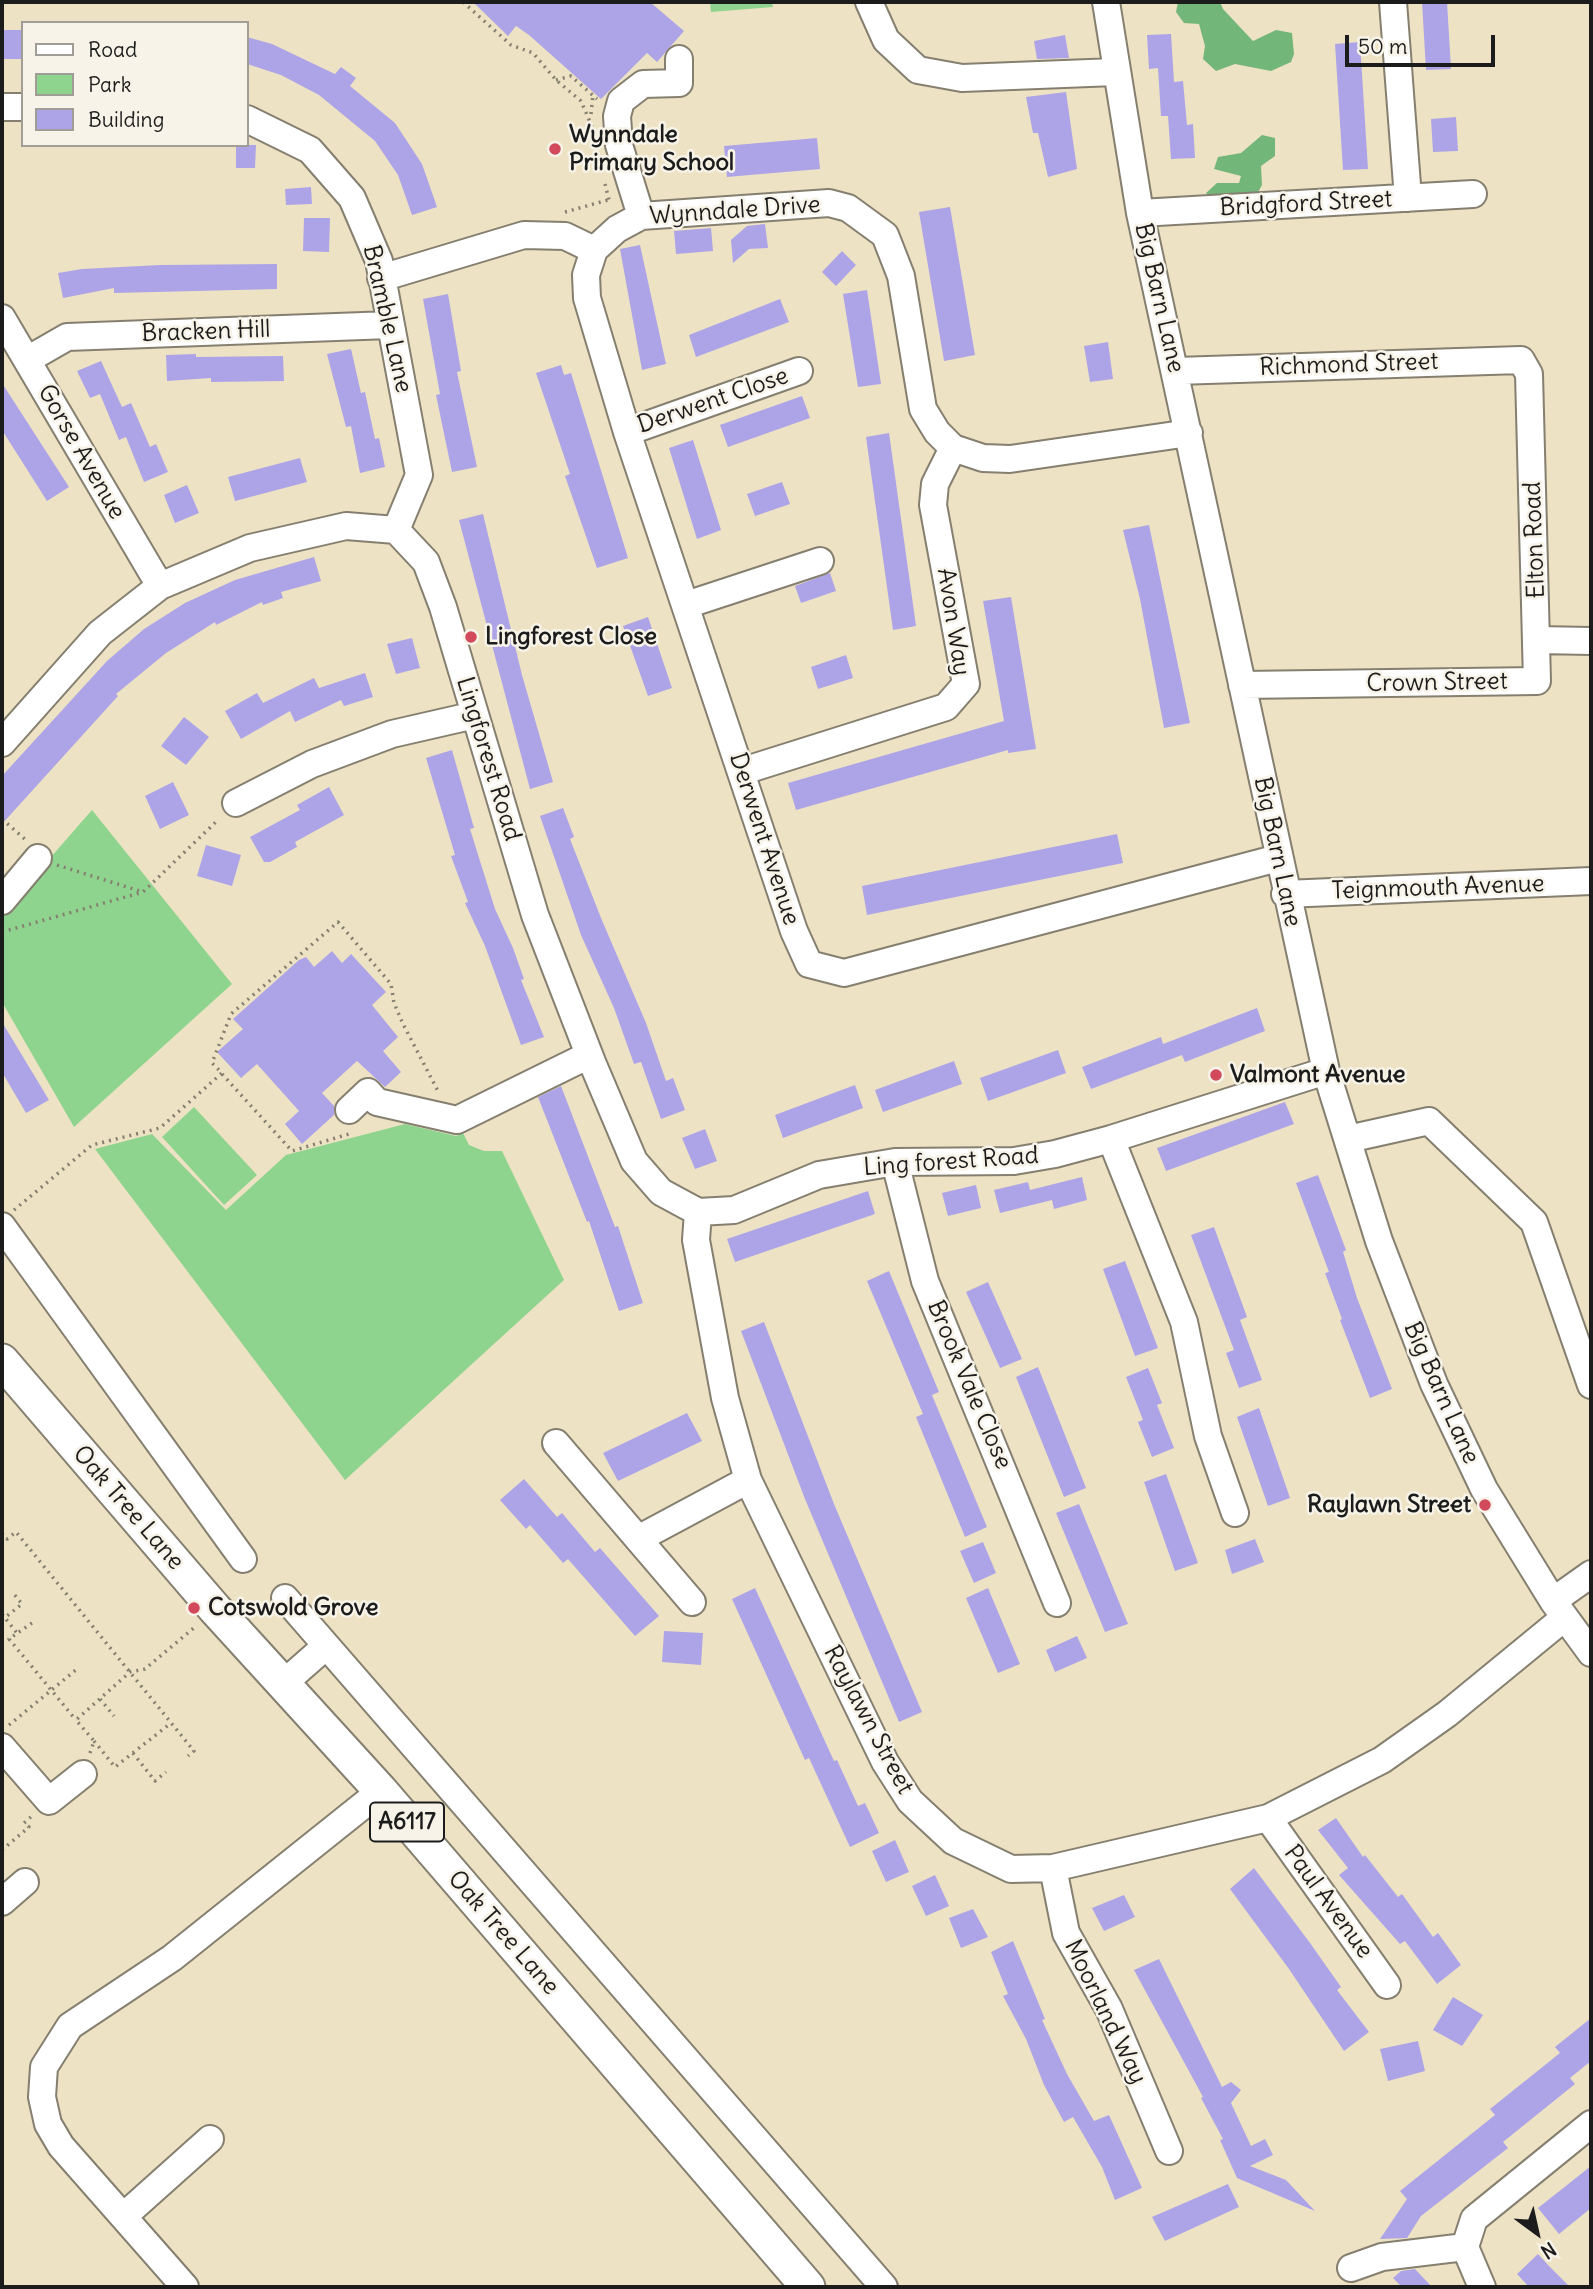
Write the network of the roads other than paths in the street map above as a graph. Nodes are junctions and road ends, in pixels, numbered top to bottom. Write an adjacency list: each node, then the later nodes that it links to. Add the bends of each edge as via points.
1 (869, 2): 5 (street, via 886,40 918,70 962,78)
2 (1106, 2): 5 (street, Big Barn Lane)
3 (1393, 2): 10 (street)
4 (680, 59): 11 (street, via 679,83 643,84 621,100 617,116)
5 (1115, 72): 12 (street, Big Barn Lane)
6 (2, 107): 7 (street)
7 (21, 107)
8 (248, 119): 14 (street, Bramble Lane, via 310,150 352,198 379,261)
9 (1473, 194): 10 (street, Bridgford Street)
10 (1408, 198): 12 (street, Bridgford Street)
11 (628, 204): 13 (street, Wynndale Drive, via 617,229); 23 (street, Wynndale Drive, via 829,203 848,208 885,235 901,276 923,409 936,432)
12 (1140, 213): 19 (street, Big Barn Lane)
13 (594, 250): 14 (street, via 565,236 538,233); 21 (street, Derwent Avenue, via 586,275 587,298)
14 (381, 278): 16 (street, Bramble Lane)
15 (2, 318): 17 (street, Gorse Avenue)
16 (390, 325): 17 (street, Bracken Hill, via 67,337); 24 (street, Bramble Lane, via 419,475)
17 (27, 360): 26 (street, Gorse Avenue)
18 (1521, 360): 19 (street, Richmond Street); 28 (street, Elton Road, via 1531,387)
19 (1176, 370): 22 (street, Big Barn Lane)
20 (799, 371): 21 (street, Derwent Close)
21 (627, 432): 27 (street, Derwent Avenue)
22 (1189, 433): 23 (street, via 1010,459 983,458); 30 (street, Big Barn Lane)
23 (953, 448): 33 (street, Avon Way, via 935,485 933,505 966,684 946,707)
24 (396, 530): 26 (street, via 346,526 250,548); 31 (street, Lingforest Road, via 426,562)
25 (820, 561): 27 (street)
26 (160, 586): 32 (street, via 100,633)
27 (686, 605): 33 (street, Derwent Avenue)
28 (1538, 640): 29 (street); 30 (street, Crown Street, via 1537,681)
29 (1591, 641)
30 (1242, 685): 36 (street, Big Barn Lane)
31 (475, 715): 34 (street, via 392,734 312,764); 40 (street, Lingforest Road, via 535,915)
32 (2, 743)
33 (743, 771): 36 (street, Derwent Avenue, via 794,931 809,964 845,973)
34 (236, 803)
35 (41, 856): 39 (street)
36 (1278, 858): 38 (street, Big Barn Lane)
37 (1591, 881): 38 (street, Teignmouth Avenue)
38 (1285, 894): 41 (street, Big Barn Lane)
39 (2, 901)
40 (589, 1055): 42 (street, via 457,1120 377,1102 368,1092); 46 (street, Lingforest Road, via 634,1161 661,1192)
41 (1326, 1071): 43 (street, Ling forest Road); 44 (street, Big Barn Lane)
42 (354, 1120)
43 (1111, 1139): 45 (street, Ling forest Road, via 1014,1161); 52 (street, via 1184,1322 1208,1436)
44 (1348, 1139): 49 (street, via 1429,1122 1534,1223); 59 (street, Big Barn Lane, via 1378,1241 1434,1384 1484,1489)
45 (895, 1163): 46 (street, Ling forest Road, via 819,1175 734,1210); 58 (street, Brook Vale Close, via 925,1281)
46 (698, 1212): 51 (street, Raylawn Street, via 696,1240 725,1398)
47 (7, 1219): 54 (street)
48 (2, 1361): 62 (main road, Oak Tree Lane / A6117, via 215,1609)
49 (1591, 1385)
50 (556, 1443): 53 (street)
51 (748, 1480): 53 (street); 67 (street, Raylawn Street, via 885,1762 910,1801 953,1841 976,1852 1012,1868)
52 (1235, 1513)
53 (638, 1539): 57 (street)
54 (243, 1559)
55 (1591, 1574): 59 (street, Raylawn Street)
56 (285, 1598): 60 (street)
57 (692, 1602)
58 (1058, 1603)
59 (1558, 1609): 61 (street, Big Barn Lane); 66 (street, Raylawn Street, via 1447,1714 1382,1760)
60 (326, 1646): 62 (street); 79 (street)
61 (1591, 1653)
62 (284, 1682): 65 (main road, Oak Tree Lane / A6117)
63 (2, 1747): 64 (street, via 49,1801)
64 (83, 1774)
65 (381, 1791): 74 (street, via 172,1958 70,2026 44,2067 41,2097 48,2124 82,2172); 78 (main road, Oak Tree Lane / A6117)
66 (1268, 1818): 67 (street, Raylawn Street); 70 (street, Paul Avenue)
67 (1054, 1868): 73 (street, Moorland Way, via 1066,1933 1108,2009)
68 (25, 1882): 69 (street)
69 (2, 1902)
70 (1387, 1985)
71 (1591, 2124): 75 (street, via 1474,2219)
72 (211, 2139): 74 (street)
73 (1169, 2151)
74 (125, 2215): 77 (street)
75 (1465, 2247): 76 (street, via 1382,2257); 80 (street)
76 (1351, 2268)
77 (186, 2287)
78 (808, 2287)
79 (884, 2287)
80 (1482, 2287)

